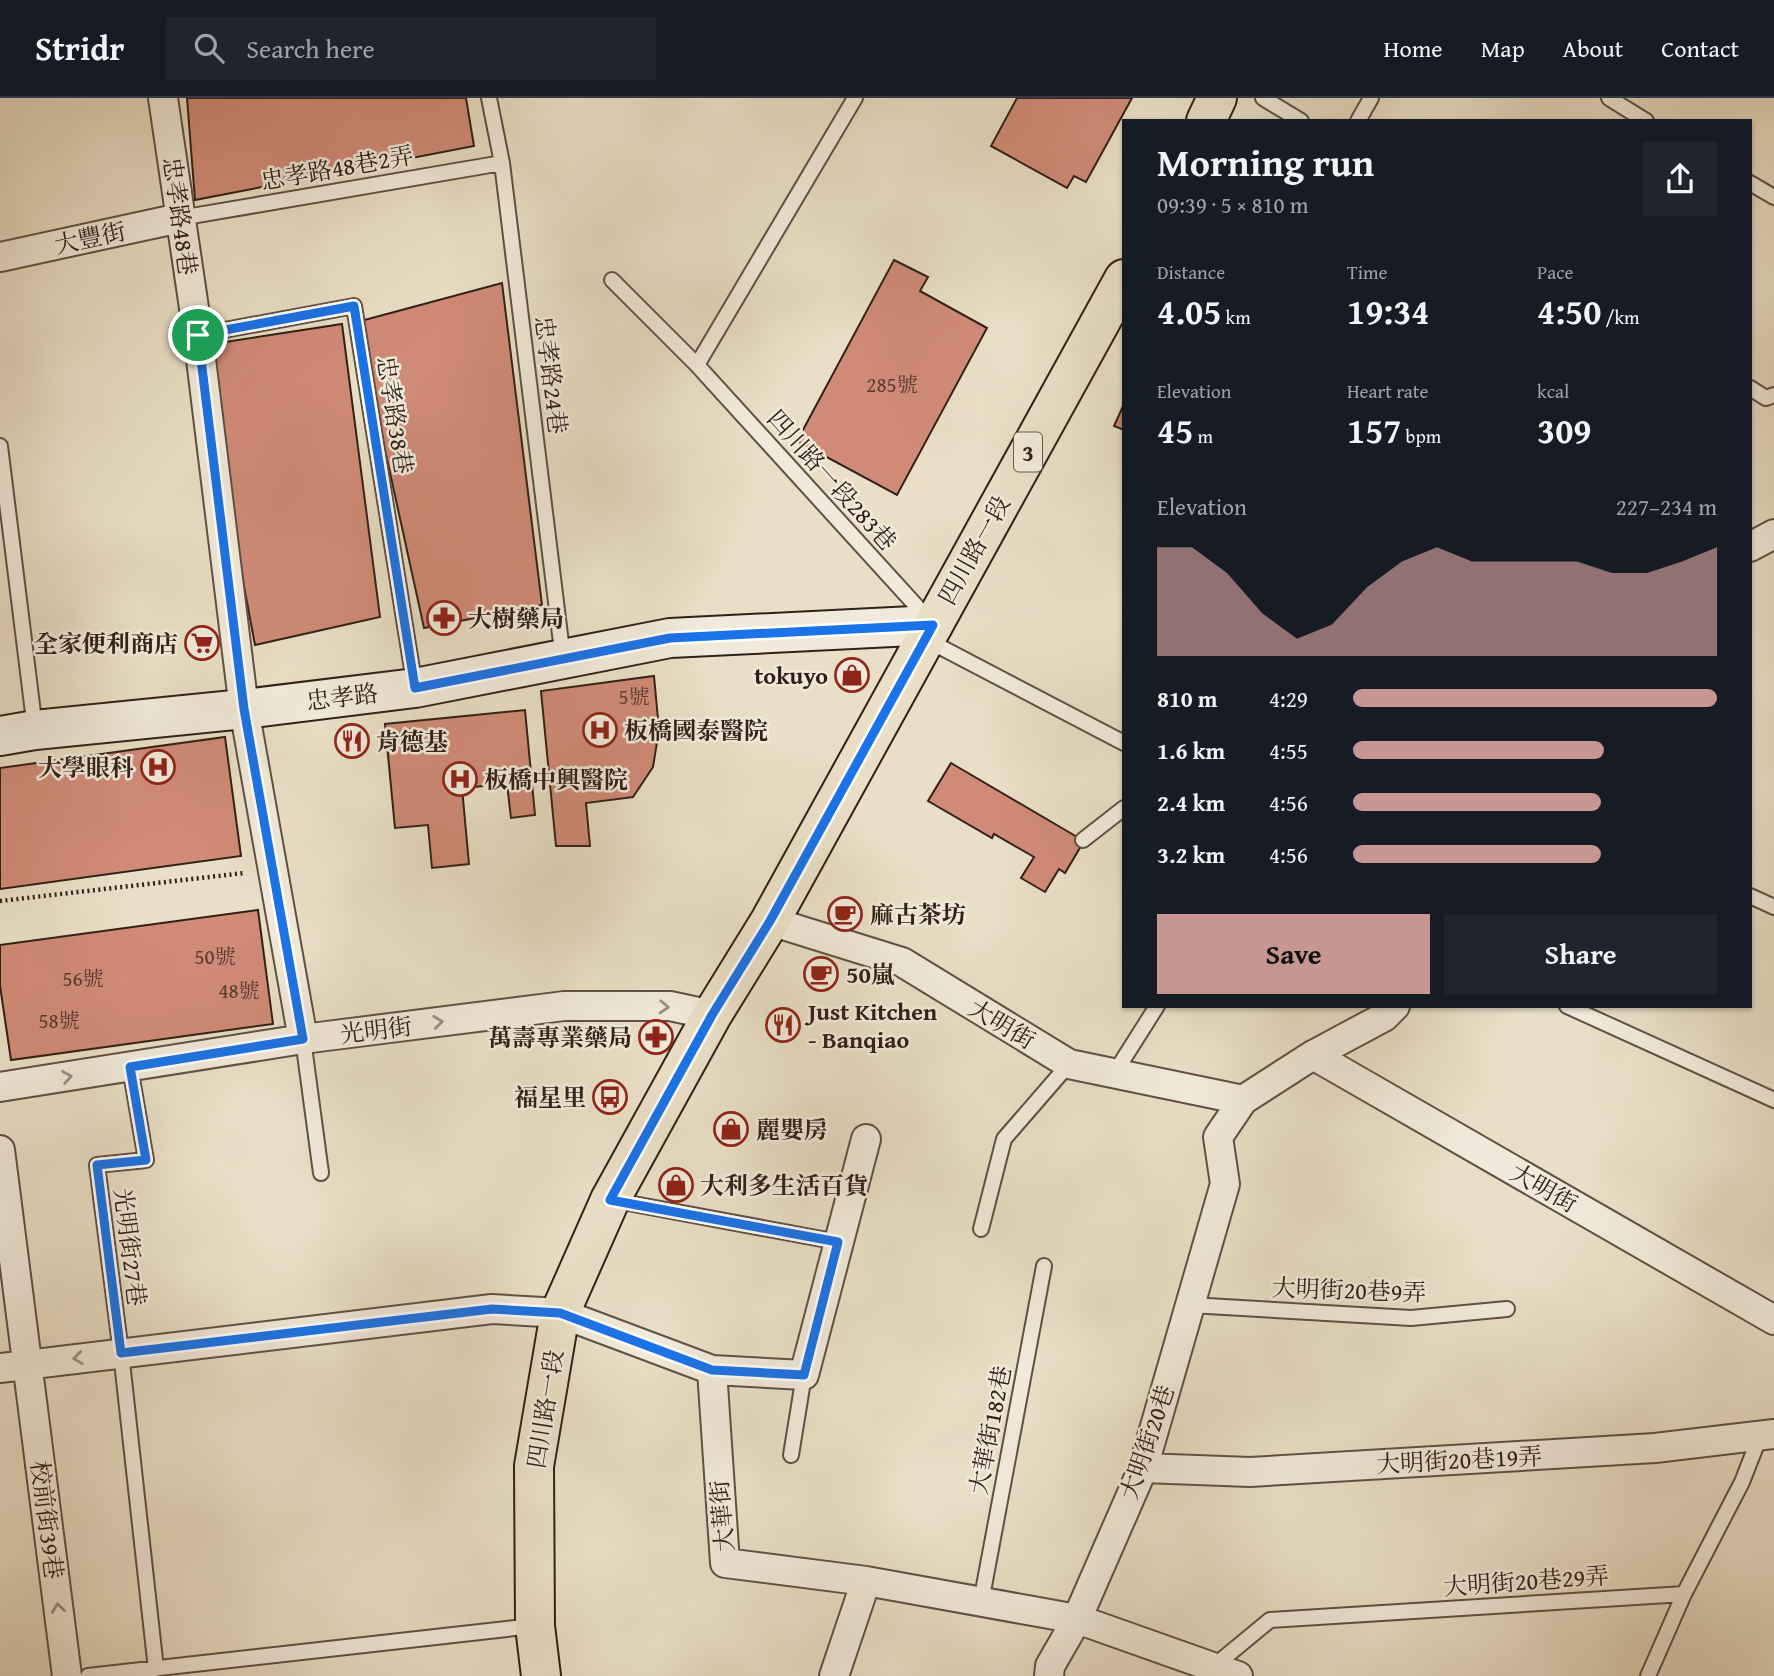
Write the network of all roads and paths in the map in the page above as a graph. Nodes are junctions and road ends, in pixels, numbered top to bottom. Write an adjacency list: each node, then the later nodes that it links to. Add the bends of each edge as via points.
1 (163, 98): 15 (street, 忠孝路48巷)
2 (489, 98): 12 (lane, 忠孝路24巷)
3 (855, 98): 20 (lane)
4 (1217, 98): 8 (main road)
5 (1263, 98): 9 (lane)
6 (1371, 98): 10 (lane)
7 (1609, 98): 11 (lane)
8 (1207, 119)
9 (1298, 119)
10 (1359, 119)
11 (1643, 119)
12 (502, 163): 15 (lane, 忠孝路48巷2弄); 28 (lane, 忠孝路24巷)
13 (1752, 184): 14 (lane)
14 (1774, 197)
15 (180, 218): 16 (street, 大豐街); 19 (street, 忠孝路48巷)
16 (0, 257)
17 (612, 280): 20 (lane, 四川路一段283巷)
18 (1122, 283): 27 (main road, 四川路一段 / 3)
19 (198, 335): 29 (lane, 忠孝路38巷, via 354,306); 30 (street, 忠孝路48巷)
20 (697, 365): 27 (lane, 四川路一段283巷)
21 (1752, 389): 22 (lane)
22 (1770, 396): 23 (lane)
23 (1752, 404)
24 (0, 446): 31 (lane)
25 (1774, 534): 26 (street)
26 (1752, 546)
27 (929, 632): 28 (street, 忠孝路, via 670,638); 32 (lane); 39 (main road, 四川路一段 / 3)
28 (563, 659): 29 (street, 忠孝路)
29 (415, 688): 30 (street, 忠孝路)
30 (244, 709): 31 (street, 忠孝路); 35 (street, 忠孝路48巷)
31 (18, 733)
32 (1122, 743)
33 (1122, 810): 34 (lane)
34 (1083, 840)
35 (273, 870): 37 (path); 44 (street, 忠孝路48巷)
36 (1752, 897): 38 (lane)
37 (0, 901)
38 (1774, 907)
39 (770, 921): 43 (main road, 四川路一段 / 3); 46 (street, 大明街, via 902,962)
40 (1156, 1008): 48 (lane)
41 (1393, 1008): 45 (street)
42 (1571, 1008): 51 (lane)
43 (712, 1015): 44 (street, 光明街, one-way to 43, via 564,1006 670,1006); 55 (main road, 四川路一段 / 3)
44 (303, 1039): 47 (street, 光明街); 54 (lane)
45 (1313, 1055): 50 (street); 62 (street, 大明街)
46 (1069, 1064): 48 (street, 大明街); 56 (lane, via 1004,1139)
47 (130, 1067): 49 (street, 光明街, one-way to 47); 63 (lane, 光明街27巷, via 146,1160 97,1165)
48 (1114, 1074): 50 (street, 大明街)
49 (0, 1087)
50 (1243, 1100): 59 (street, 大明街20巷, via 1218,1137 1225,1184)
51 (1774, 1100)
52 (866, 1139): 57 (street)
53 (0, 1150): 64 (street, 校前街39巷)
54 (321, 1173)
55 (610, 1200): 57 (lane); 61 (main road, 四川路一段 / 3)
56 (981, 1229)
57 (838, 1242): 66 (street)
58 (1044, 1266): 72 (lane, 大華街182巷)
59 (1190, 1305): 60 (lane, 大明街20巷9弄, via 1411,1318); 69 (street, 大明街20巷)
60 (1507, 1309)
61 (560, 1313): 63 (street, via 492,1309); 65 (street); 74 (main road, 四川路一段 / 3, via 534,1466)
62 (1774, 1320)
63 (121, 1353): 64 (street, one-way to 64); 75 (lane)
64 (13, 1366): 77 (street, 校前街39巷, one-way to 64)
65 (712, 1370): 66 (street); 70 (street, 大華街, via 725,1563)
66 (804, 1375): 68 (lane)
67 (1767, 1435): 69 (street, 大明街20巷19弄, via 1655,1448 1250,1472); 71 (lane)
68 (791, 1455)
69 (1143, 1468): 73 (street, 大明街20巷)
70 (866, 1581): 72 (street, 大華街); 80 (street)
71 (1684, 1594): 76 (lane, 大明街20巷29弄, via 1270,1620); 82 (lane)
72 (981, 1602): 73 (street, 大華街)
73 (1077, 1619): 76 (street, via 1177,1660); 81 (street, 大明街20巷, via 1050,1666)
74 (535, 1626): 75 (lane); 79 (main road, 四川路一段 / 3)
75 (156, 1669): 78 (lane)
76 (1225, 1671)
77 (67, 1676)
78 (88, 1676)
79 (541, 1676)
80 (834, 1676)
81 (1049, 1676)
82 (1648, 1676)

